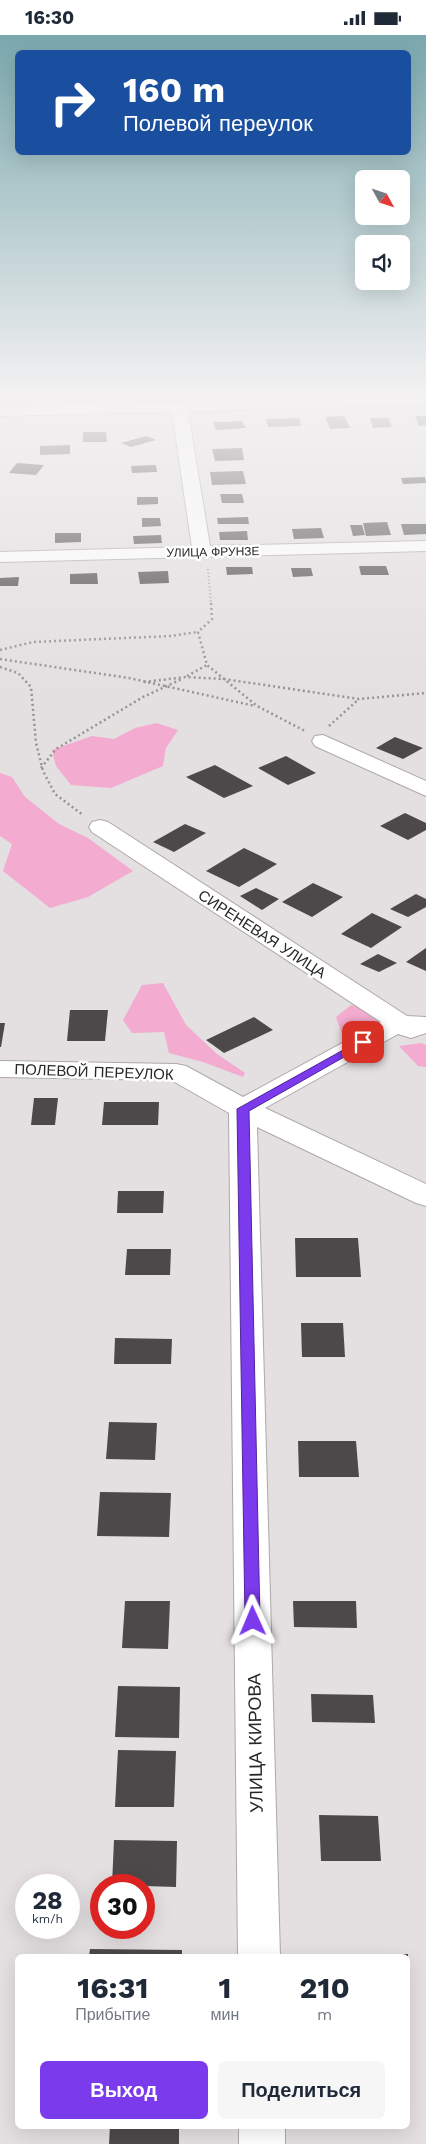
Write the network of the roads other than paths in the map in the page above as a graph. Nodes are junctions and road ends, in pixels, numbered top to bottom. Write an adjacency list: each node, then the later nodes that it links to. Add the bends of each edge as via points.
1 (192, 489): 3 (street)
2 (426, 546): 3 (street, УЛИЦА ФРУНЗЕ)
3 (202, 552): 4 (street, УЛИЦА ФРУНЗЕ)
4 (0, 557)
5 (323, 741): 6 (street)
6 (426, 789)
7 (100, 827): 8 (street, СИРЕНЕВАЯ УЛИЦА)
8 (398, 1023): 9 (street); 10 (street, СИРЕНЕВАЯ УЛИЦА); 12 (street)
9 (426, 1025)
10 (426, 1037)
11 (0, 1069): 12 (street, ПОЛЕВОЙ ПЕРЕУЛОК, via 176,1072)
12 (243, 1109): 13 (street, ПОЛЕВОЙ ПЕРЕУЛОК); 14 (street, УЛИЦА КИРОВА)
13 (426, 1196)
14 (259, 1954)
15 (262, 2129): 16 (street)
16 (262, 2144)

